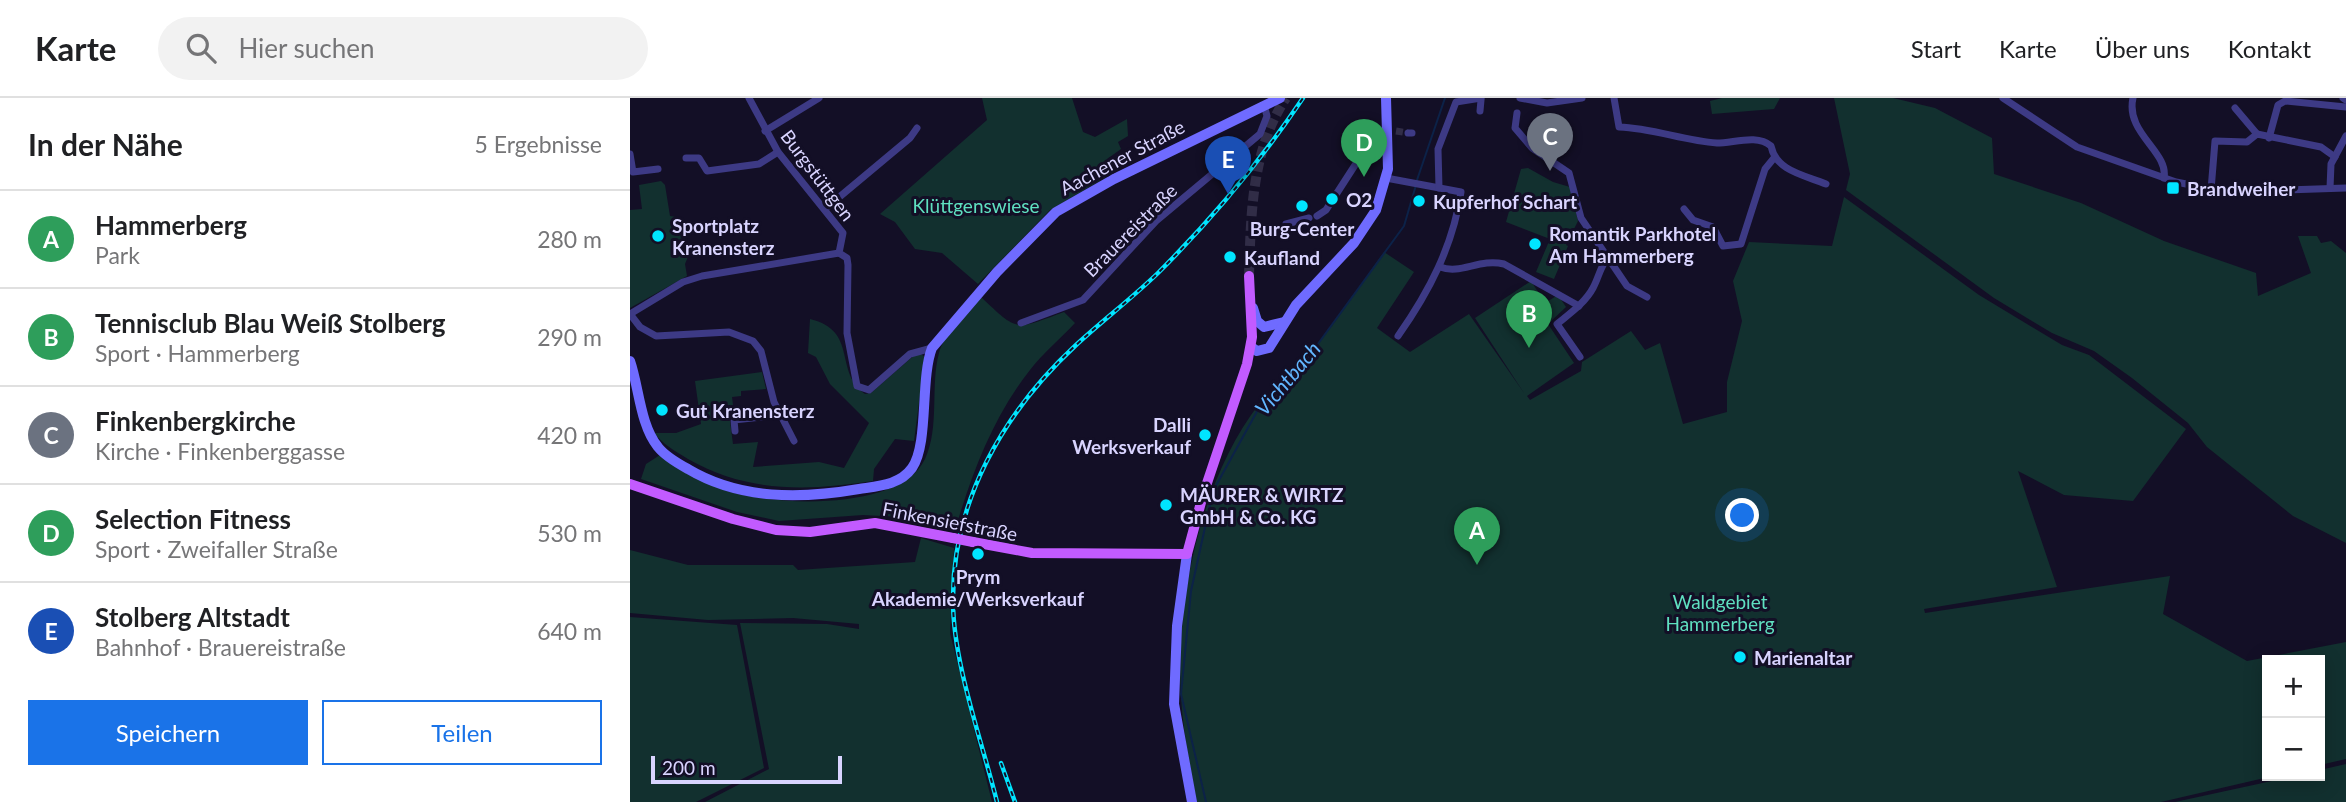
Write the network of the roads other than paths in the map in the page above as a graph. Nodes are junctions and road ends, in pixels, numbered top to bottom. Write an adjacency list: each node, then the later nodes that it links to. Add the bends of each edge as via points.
1 (749, 98): 17 (street, Burgstüttgen)
2 (819, 98): 17 (street)
3 (1280, 98): 11 (street, Aachener Straße)
4 (1386, 98): 29 (street, via 1392,131)
5 (1520, 98): 6 (street, via 1547,103)
6 (1582, 98)
7 (1614, 98): 25 (street, via 1619,128 1666,132 1704,142 1761,140 1771,146)
8 (2003, 98): 30 (street, via 2077,147)
9 (2133, 98): 30 (street, via 2135,123 2164,167)
10 (1481, 99): 14 (street); 32 (street, via 1456,102 1438,149)
11 (1264, 105): 48 (street, Brauereistraße, via 1267,116 1260,134 1156,221 1083,300); 51 (street, Aachener Straße, via 1056,212)
12 (2346, 107): 20 (street, via 2285,101 2278,104)
13 (2235, 108): 18 (street)
14 (1480, 111)
15 (1517, 113): 40 (street, via 1515,128 1523,139 1569,173 1581,218)
16 (917, 128): 36 (street, via 911,138)
17 (765, 131): 21 (street, Burgstüttgen)
18 (2257, 134): 20 (street); 35 (street, via 2247,142 2215,141)
19 (2346, 137): 23 (street)
20 (2269, 138): 23 (street, via 2320,147)
21 (778, 152): 24 (street, via 759,164 707,171 699,158); 36 (street, Burgstüttgen)
22 (630, 154): 28 (street)
23 (2335, 157): 33 (street)
24 (686, 158)
25 (1774, 158): 31 (street, via 1781,166); 37 (street, via 1765,169 1741,244 1723,246 1713,227 1693,220)
26 (1366, 159): 38 (street, via 1357,162 1326,210)
27 (658, 169): 28 (street)
28 (632, 173)
29 (1386, 178): 32 (street); 47 (street, via 1376,210 1354,243)
30 (2164, 178): 35 (street)
31 (1826, 184)
32 (1439, 188): 41 (street, via 1461,192 1455,228)
33 (2330, 188): 34 (street); 35 (street, via 2246,193)
34 (2346, 188)
35 (2211, 190)
36 (825, 209): 39 (street, Burgstüttgen, via 843,233)
37 (1684, 209)
38 (1286, 224)
39 (839, 253): 46 (street, via 702,276 683,282); 51 (street, Burgstüttgen, via 848,265 847,332 857,386 869,390 911,354)
40 (1608, 257): 43 (street, via 1627,286); 45 (street)
41 (1440, 267): 45 (street, via 1454,270 1491,261 1504,264); 49 (street)
42 (1250, 276): 44 (main road)
43 (1647, 297)
44 (1251, 303): 47 (street, via 1259,324 1268,328); 50 (main road)
45 (1579, 306): 52 (street, via 1557,324)
46 (630, 314): 55 (street, via 656,336 729,332 748,338 761,351)
47 (1284, 322): 50 (street, via 1273,340)
48 (1021, 323)
49 (1398, 336)
50 (1251, 347): 59 (main road)
51 (932, 348): 54 (street, Aachener Straße, via 918,454 911,470 888,484 827,494 746,491 695,473 654,442)
52 (1580, 358)
53 (630, 361): 54 (street, Aachener Straße)
54 (633, 386)
55 (780, 415): 56 (street, via 734,420); 57 (street)
56 (735, 431)
57 (794, 441)
58 (630, 484): 59 (main road, Finkensiefstraße, bridge, via 776,530 810,532 875,523 1032,553)
59 (1187, 554): 60 (street, via 1177,626 1174,704)
60 (1192, 802)

